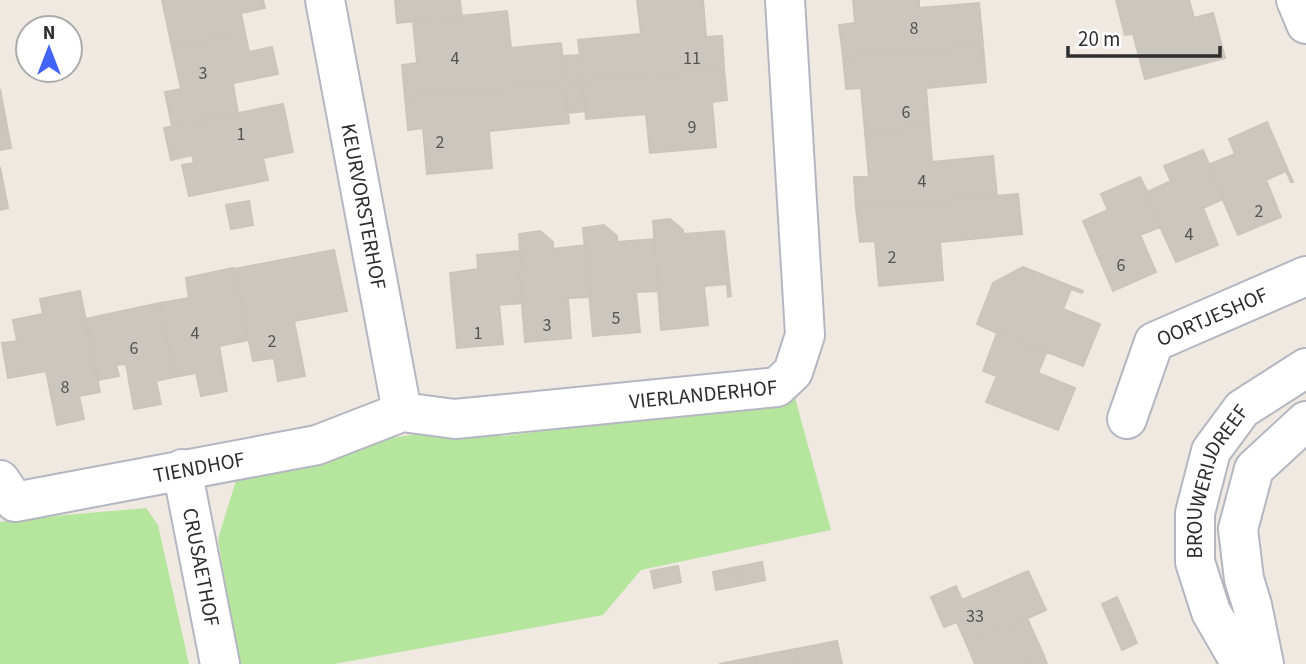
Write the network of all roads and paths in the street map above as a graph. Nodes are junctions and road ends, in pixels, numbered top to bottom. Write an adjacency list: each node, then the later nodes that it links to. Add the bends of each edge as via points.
1 (325, 0): 7 (street, KEURVORSTERHOF)
2 (785, 0): 7 (street, VIERLANDERHOF, via 805,335 793,372 777,387 455,419)
3 (1296, 0): 4 (street)
4 (1306, 24)
5 (1306, 276): 8 (street, OORTJESHOF, via 1154,342)
6 (1306, 368): 13 (street, BROUWERIJDREEF, via 1242,409 1211,451 1195,513 1195,562 1211,612)
7 (402, 412): 10 (street, TIENDHOF, via 317,444)
8 (1126, 419)
9 (1306, 421): 14 (street, BROUWERIJDREEF, via 1254,469 1238,529 1244,579)
10 (183, 469): 11 (street, TIENDHOF, via 15,502); 12 (street, CRUSAETHOF)
11 (0, 480)
12 (220, 664)
13 (1241, 664)
14 (1264, 664)

